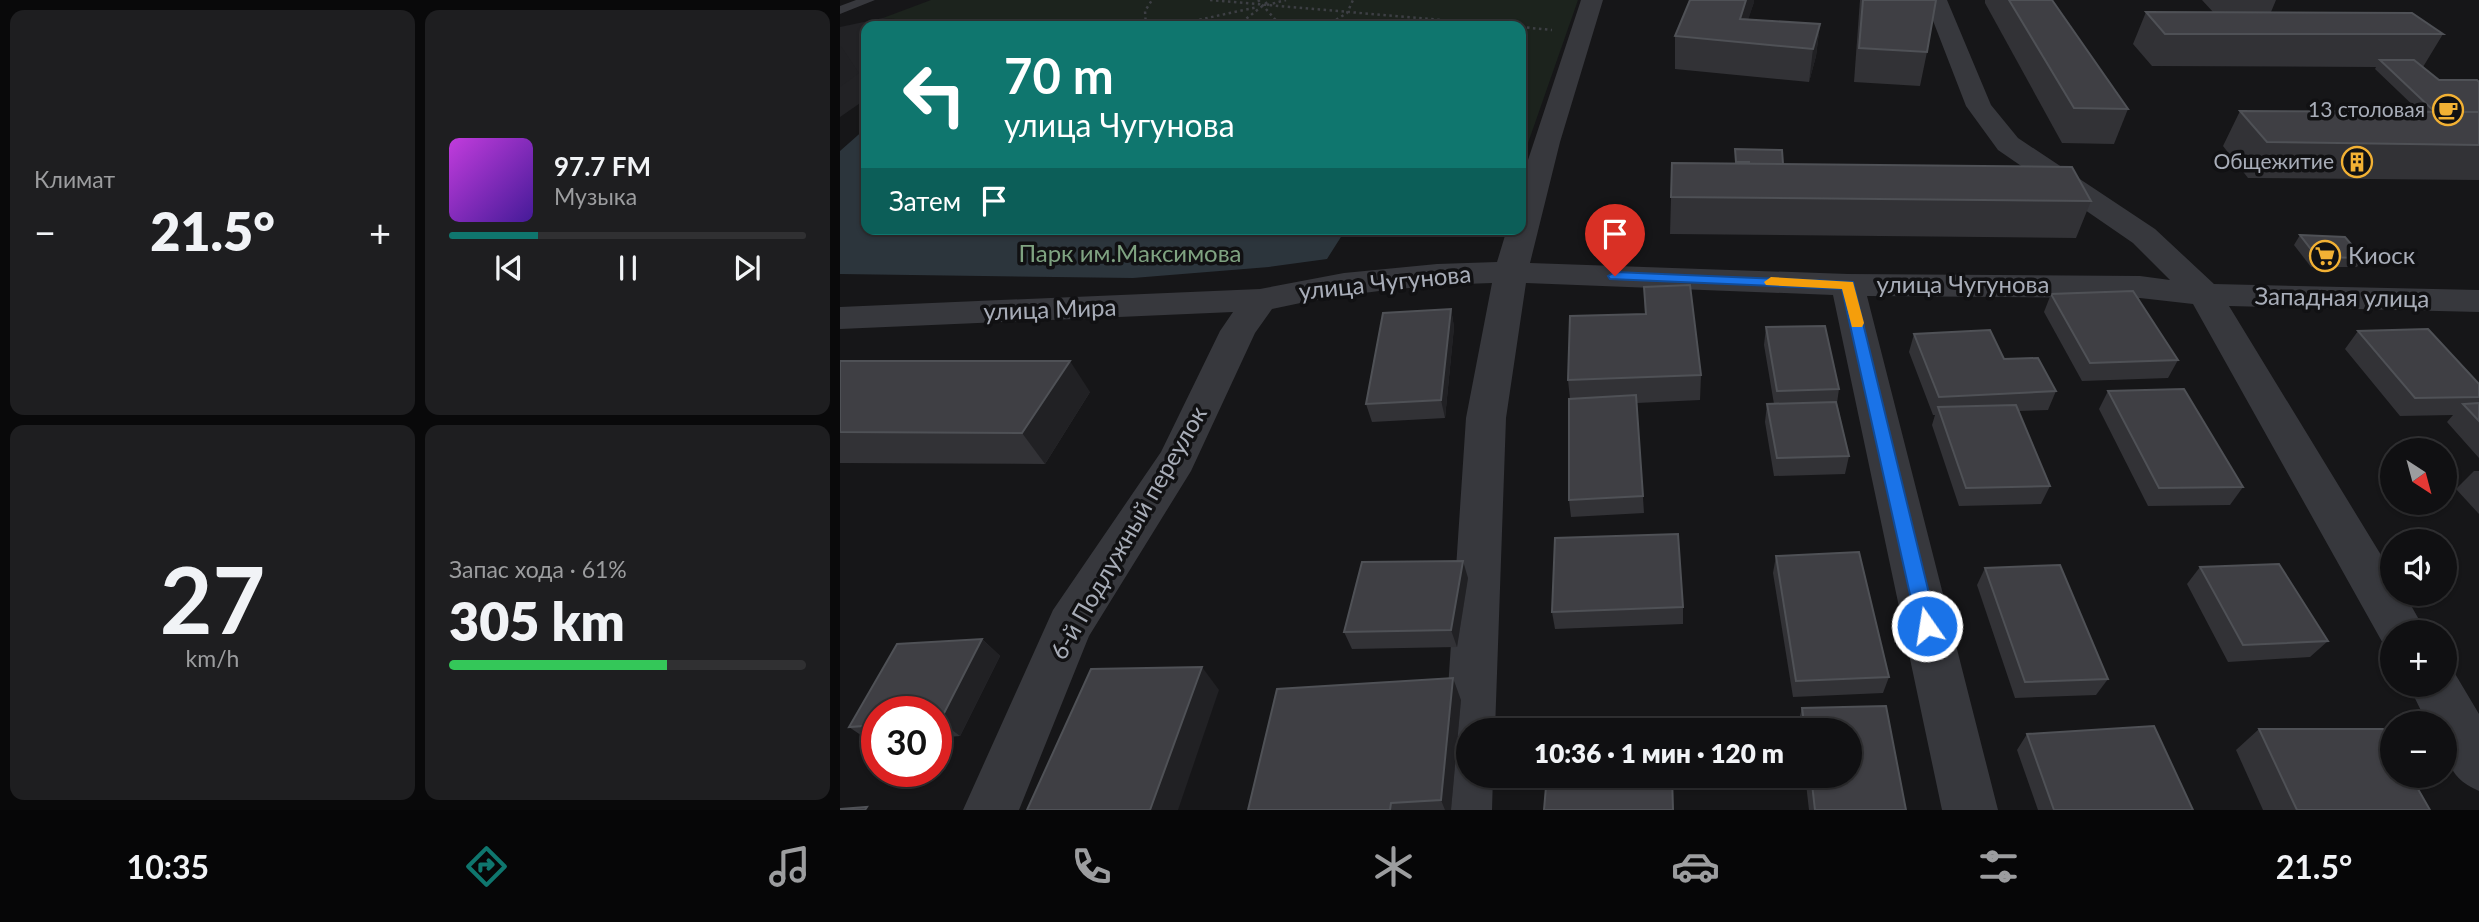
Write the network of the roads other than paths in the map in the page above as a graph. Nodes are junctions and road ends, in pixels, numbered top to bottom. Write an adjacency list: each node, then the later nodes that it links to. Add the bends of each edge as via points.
1 (869, 0): 4 (lane)
2 (1592, 0): 5 (street)
3 (1936, 0): 9 (street, via 1979,106 2008,144 2144,236)
4 (840, 10)
5 (1526, 216)
6 (1521, 235): 7 (street)
7 (1511, 272): 8 (street, улица Чугунова); 10 (street, улица Чугунова, via 1344,283); 15 (street, via 1486,418)
8 (1848, 285): 9 (street, улица Чугунова, via 2140,287); 20 (street)
9 (2205, 295): 11 (street, Западная улица); 13 (street)
10 (1260, 300): 12 (street, улица Мира); 18 (street, 6-й Подлужный переулок, via 1238,331 1177,460 1070,625)
11 (2479, 300)
12 (840, 318)
13 (2395, 620)
14 (2440, 697): 16 (street)
15 (1470, 718)
16 (2479, 764)
17 (1465, 788): 19 (street)
18 (991, 810)
19 (1464, 810)
20 (1970, 810)

